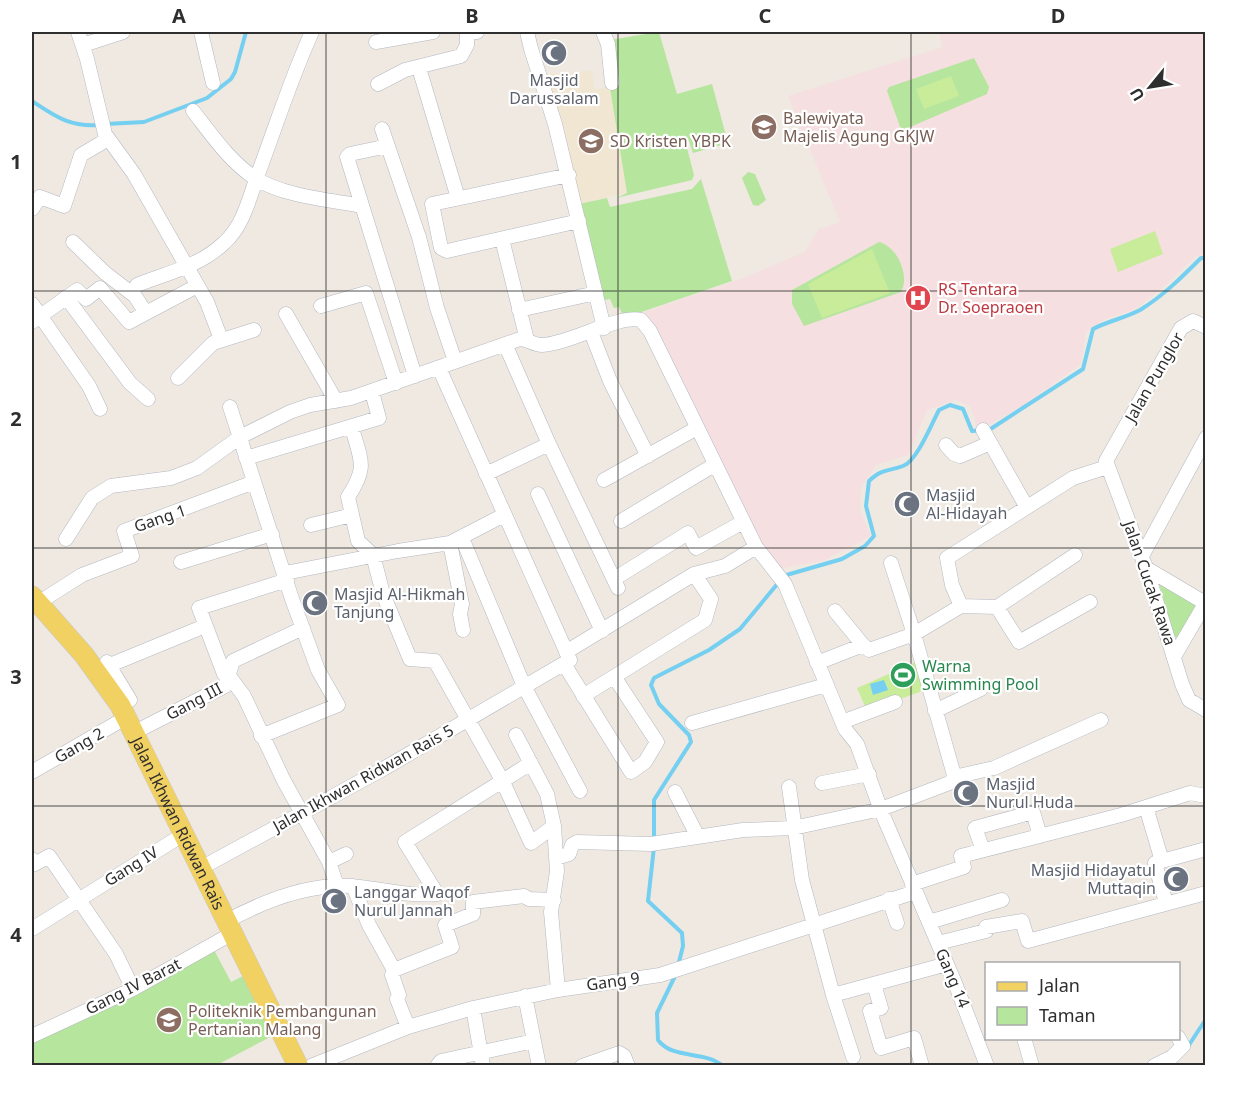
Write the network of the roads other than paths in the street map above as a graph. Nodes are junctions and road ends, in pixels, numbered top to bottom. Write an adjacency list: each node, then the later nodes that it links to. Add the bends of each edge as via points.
1 (78, 32): 10 (street)
2 (123, 32): 10 (street)
3 (201, 32): 12 (street)
4 (312, 32): 20 (street)
5 (433, 32): 9 (street)
6 (471, 32): 11 (street, via 461,56)
7 (527, 32): 19 (street)
8 (603, 32): 13 (street)
9 (376, 42)
10 (83, 45): 17 (street)
11 (419, 68): 14 (street, via 405,70); 21 (street)
12 (213, 83)
13 (612, 83)
14 (378, 84)
15 (193, 111): 20 (street, via 230,156)
16 (382, 129): 18 (street)
17 (107, 136): 23 (street, via 81,155 64,206 40,197); 29 (street, via 134,174)
18 (388, 146): 22 (street, via 348,156); 26 (street)
19 (569, 176): 21 (street); 24 (street)
20 (256, 179): 22 (street, via 294,193); 29 (street, via 231,237)
21 (458, 198): 25 (street, via 432,204)
22 (362, 206): 32 (street)
23 (32, 209)
24 (579, 221): 27 (street); 34 (street)
25 (438, 231): 26 (street); 27 (street, via 441,248 447,251)
26 (418, 237): 47 (street)
27 (502, 239): 37 (street)
28 (73, 242): 38 (street, via 135,296)
29 (186, 267): 30 (street); 31 (street)
30 (137, 285)
31 (197, 286): 38 (street); 44 (street)
32 (387, 287): 33 (street); 49 (street)
33 (366, 293): 36 (street); 51 (street)
34 (596, 293): 37 (street); 43 (street)
35 (66, 297): 38 (street, via 77,290 86,299 100,288 129,322); 39 (street); 53 (street, via 130,383)
36 (321, 306)
37 (519, 310): 45 (street)
38 (146, 313)
39 (34, 314): 56 (street, via 89,386)
40 (286, 314): 54 (street)
41 (1206, 327): 66 (street, Jalan Punglor, via 1193,321 1181,328 1106,461)
42 (254, 330): 44 (street)
43 (597, 330): 45 (street, via 541,345); 58 (street, Gang 14, via 641,320); 63 (street, via 610,381)
44 (221, 339): 50 (street, via 196,357)
45 (527, 340): 46 (street)
46 (505, 344): 47 (street); 61 (street)
47 (455, 361): 48 (street)
48 (440, 368): 49 (street); 67 (street)
49 (415, 376): 51 (street)
50 (178, 378)
51 (396, 383): 52 (street)
52 (372, 392): 54 (street); 57 (street, via 379,417)
53 (148, 399)
54 (336, 401): 59 (street, via 296,409)
55 (230, 406): 59 (street)
56 (100, 409)
57 (352, 428): 64 (street); 72 (street, via 362,465 361,479 348,497)
58 (697, 428): 63 (street); 65 (street, Gang 14)
59 (240, 437): 64 (street); 78 (street, via 208,461 171,478 118,484 101,490)
60 (1206, 438): 84 (street)
61 (549, 444): 67 (street); 75 (street, via 616,583 688,533 696,548)
62 (946, 444): 71 (street, via 960,456 986,437)
63 (648, 456): 68 (street)
64 (246, 458): 69 (street)
65 (714, 465): 74 (street); 75 (street, Gang 14)
66 (1107, 467): 71 (street, via 1073,478); 84 (street, Jalan Cucak Rawa)
67 (486, 474): 73 (street)
68 (604, 480)
69 (254, 482): 77 (street); 88 (street, Gang 1, via 124,531 132,556)
70 (537, 494): 97 (street)
71 (1026, 506): 91 (street, via 948,556 946,563)
72 (352, 515): 76 (street); 81 (street, via 358,541)
73 (504, 515): 79 (street); 101 (street)
74 (621, 521)
75 (743, 522): 80 (street, Gang 14)
76 (311, 525)
77 (272, 534): 83 (street); 87 (street)
78 (66, 539)
79 (456, 541): 81 (street); 96 (street); 106 (street)
80 (756, 547): 86 (street, Jalan Ikhwan Ridwan Rais 5, via 725,566); 102 (street, Gang 14, via 780,579)
81 (373, 555): 87 (street); 113 (street, via 383,594 410,659 435,661)
82 (1075, 555): 92 (street)
83 (181, 562)
84 (1144, 562): 90 (street); 100 (street, Jalan Cucak Rawa)
85 (891, 563): 98 (street)
86 (694, 574): 97 (street, Jalan Ikhwan Ridwan Rais 5); 104 (street, via 711,599 705,620)
87 (286, 576): 94 (street, via 199,608); 95 (street)
88 (35, 599): 112 (main road, Jalan Ikhwan Ridwan Rais, via 90,654)
89 (1090, 602): 92 (street, via 1019,642)
90 (1205, 602): 100 (street)
91 (961, 606): 92 (street); 98 (street)
92 (997, 607)
93 (835, 610): 99 (street)
94 (205, 626): 103 (street, via 224,674); 112 (street, via 109,663 130,700)
95 (303, 628): 103 (street, Gang III, via 233,661); 118 (street, via 318,670 338,705)
96 (463, 630)
97 (602, 631): 101 (street, Jalan Ikhwan Ridwan Rais 5)
98 (914, 634): 99 (street, via 869,650); 111 (street)
99 (863, 645): 102 (street)
100 (1175, 655): 110 (street, Jalan Cucak Rawa, via 1189,700)
101 (565, 658): 106 (street, Jalan Ikhwan Ridwan Rais 5); 108 (street)
102 (817, 663): 105 (street, Gang 14)
103 (229, 676): 112 (street, Gang III, via 225,686); 118 (street, via 244,696)
104 (615, 678): 108 (street); 108 (street, via 657,742 645,762 631,772)
105 (826, 685): 115 (street, Gang 14); 116 (street)
106 (524, 686): 113 (street, Jalan Ikhwan Ridwan Rais 5); 126 (street)
107 (981, 689): 111 (street)
108 (583, 696)
109 (895, 702): 115 (street)
110 (1206, 710)
111 (935, 711): 122 (street)
112 (128, 718): 120 (street, Gang 2); 134 (main road, Jalan Ikhwan Ridwan Rais)
113 (468, 720): 123 (street); 131 (street, Jalan Ikhwan Ridwan Rais 5)
114 (1101, 720): 122 (street, via 994,768)
115 (842, 722): 121 (street, Gang 14, via 857,744)
116 (692, 723)
117 (516, 735): 119 (street)
118 (261, 736): 131 (street)
119 (531, 763): 123 (street); 132 (street, via 547,794)
120 (32, 772)
121 (869, 774): 124 (street); 130 (street, Gang 14)
122 (954, 777): 130 (street, via 952,782)
123 (502, 780): 132 (street, via 531,843); 146 (street, Gang IV Barat, via 405,842 437,894 407,895)
124 (822, 783)
125 (789, 787): 133 (street)
126 (580, 791)
127 (675, 792): 136 (street)
128 (1206, 796): 129 (street, via 1190,793)
129 (1146, 807): 135 (street); 142 (street)
130 (881, 809): 133 (street); 147 (street, Gang 14)
131 (302, 813): 143 (street); 144 (street, Jalan Ikhwan Ridwan Rais 5)
132 (554, 826): 140 (street)
133 (793, 828): 136 (street); 156 (street)
134 (184, 834): 144 (main road, Jalan Ikhwan Ridwan Rais); 150 (street, Gang IV)
135 (1040, 836): 138 (street); 138 (street, via 1033,812 975,828)
136 (698, 837): 140 (street, via 656,843 577,842 569,854)
137 (1206, 849): 142 (street)
138 (983, 850): 147 (street, Gang 9, via 961,856 964,867)
139 (346, 854): 143 (street)
140 (556, 858): 151 (street)
141 (32, 859): 150 (street, via 35,864 49,856)
142 (1162, 861): 153 (street, via 1155,863)
143 (329, 862): 145 (street)
144 (201, 868): 157 (main road, Jalan Ikhwan Ridwan Rais)
145 (337, 886): 146 (street, Gang IV Barat); 157 (street, Gang IV Barat, via 283,897)
146 (353, 886): 161 (street)
147 (914, 888): 149 (street, Gang 9); 154 (street, Gang 14)
148 (1206, 893): 153 (street)
149 (889, 899): 155 (street); 156 (street, Gang 9)
150 (78, 900): 158 (street, Gang IV); 163 (street, via 116,954)
151 (554, 900): 161 (street, via 524,896 473,902 473,914 445,925 452,946); 164 (street, via 551,912)
152 (1002, 900): 154 (street)
153 (1166, 903): 159 (street, via 1028,941 1022,921 986,927 986,931)
154 (929, 922): 159 (street, Gang 14)
155 (897, 923)
156 (812, 924): 164 (street, Gang 9, via 668,973); 165 (street)
157 (230, 927): 163 (street, Gang IV Barat); 176 (main road, Jalan Ikhwan Ridwan Rais)
158 (32, 929)
159 (938, 943): 160 (street, Gang 14)
160 (947, 964): 162 (street); 170 (street, Gang 14)
161 (394, 970): 168 (street, via 397,999)
162 (874, 984): 165 (street); 183 (street, via 881,1008 870,1011 881,1048 914,1038)
163 (133, 989): 169 (street, Gang IV Barat)
164 (558, 990): 166 (street, Gang 9)
165 (832, 995): 175 (street)
166 (525, 996): 167 (street, Gang 9); 173 (street)
167 (472, 1008): 168 (street, Gang 9); 174 (street)
168 (408, 1027): 177 (street, Gang 9)
169 (32, 1036)
170 (981, 1036): 184 (street, Gang 14)
171 (1180, 1039): 186 (street, via 1183,1046 1172,1057)
172 (1025, 1040): 185 (street)
173 (534, 1041): 174 (street); 180 (street)
174 (480, 1051): 178 (street); 179 (street)
175 (853, 1057)
176 (298, 1065)
177 (311, 1065)
178 (437, 1065)
179 (483, 1065)
180 (539, 1065)
181 (582, 1065): 182 (street, via 619,1053)
182 (628, 1065)
183 (922, 1065)
184 (987, 1065)
185 (1032, 1065)
186 (1154, 1065)

